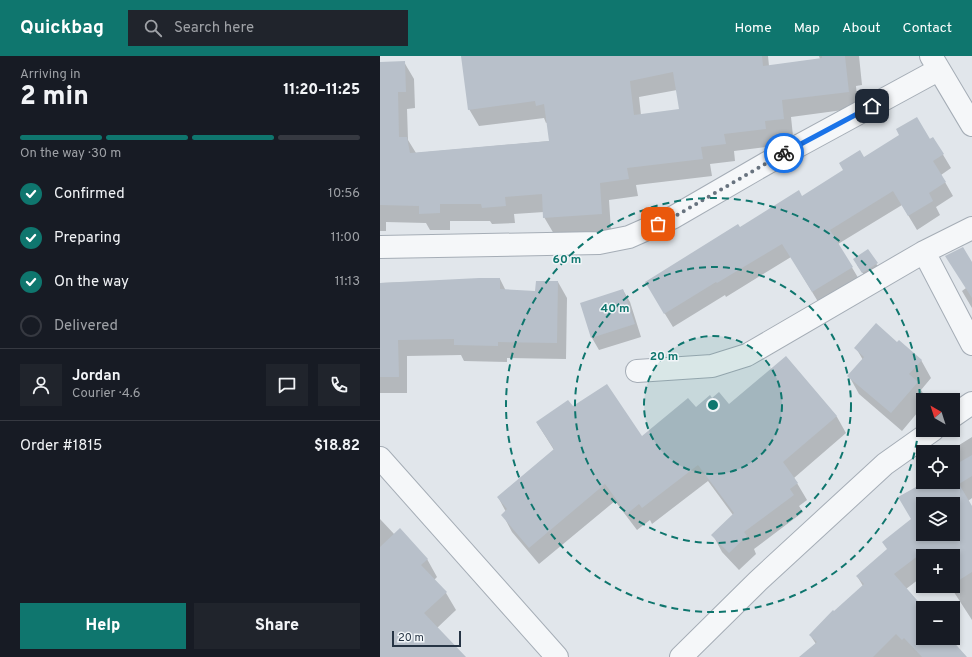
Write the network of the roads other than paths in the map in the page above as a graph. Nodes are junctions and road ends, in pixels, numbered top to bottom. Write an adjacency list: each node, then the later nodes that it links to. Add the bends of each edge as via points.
1 (935, 63): 2 (street); 4 (street, via 672,218 629,237 599,243)
2 (972, 125)
3 (972, 228): 5 (street)
4 (380, 247)
5 (924, 252): 6 (street); 7 (street, via 746,355 712,366)
6 (972, 344)
7 (637, 372)
8 (972, 402): 9 (street)
9 (960, 411)
10 (923, 437): 13 (street, via 885,464 758,581)
11 (380, 458): 12 (street)
12 (557, 657)
13 (681, 657)

